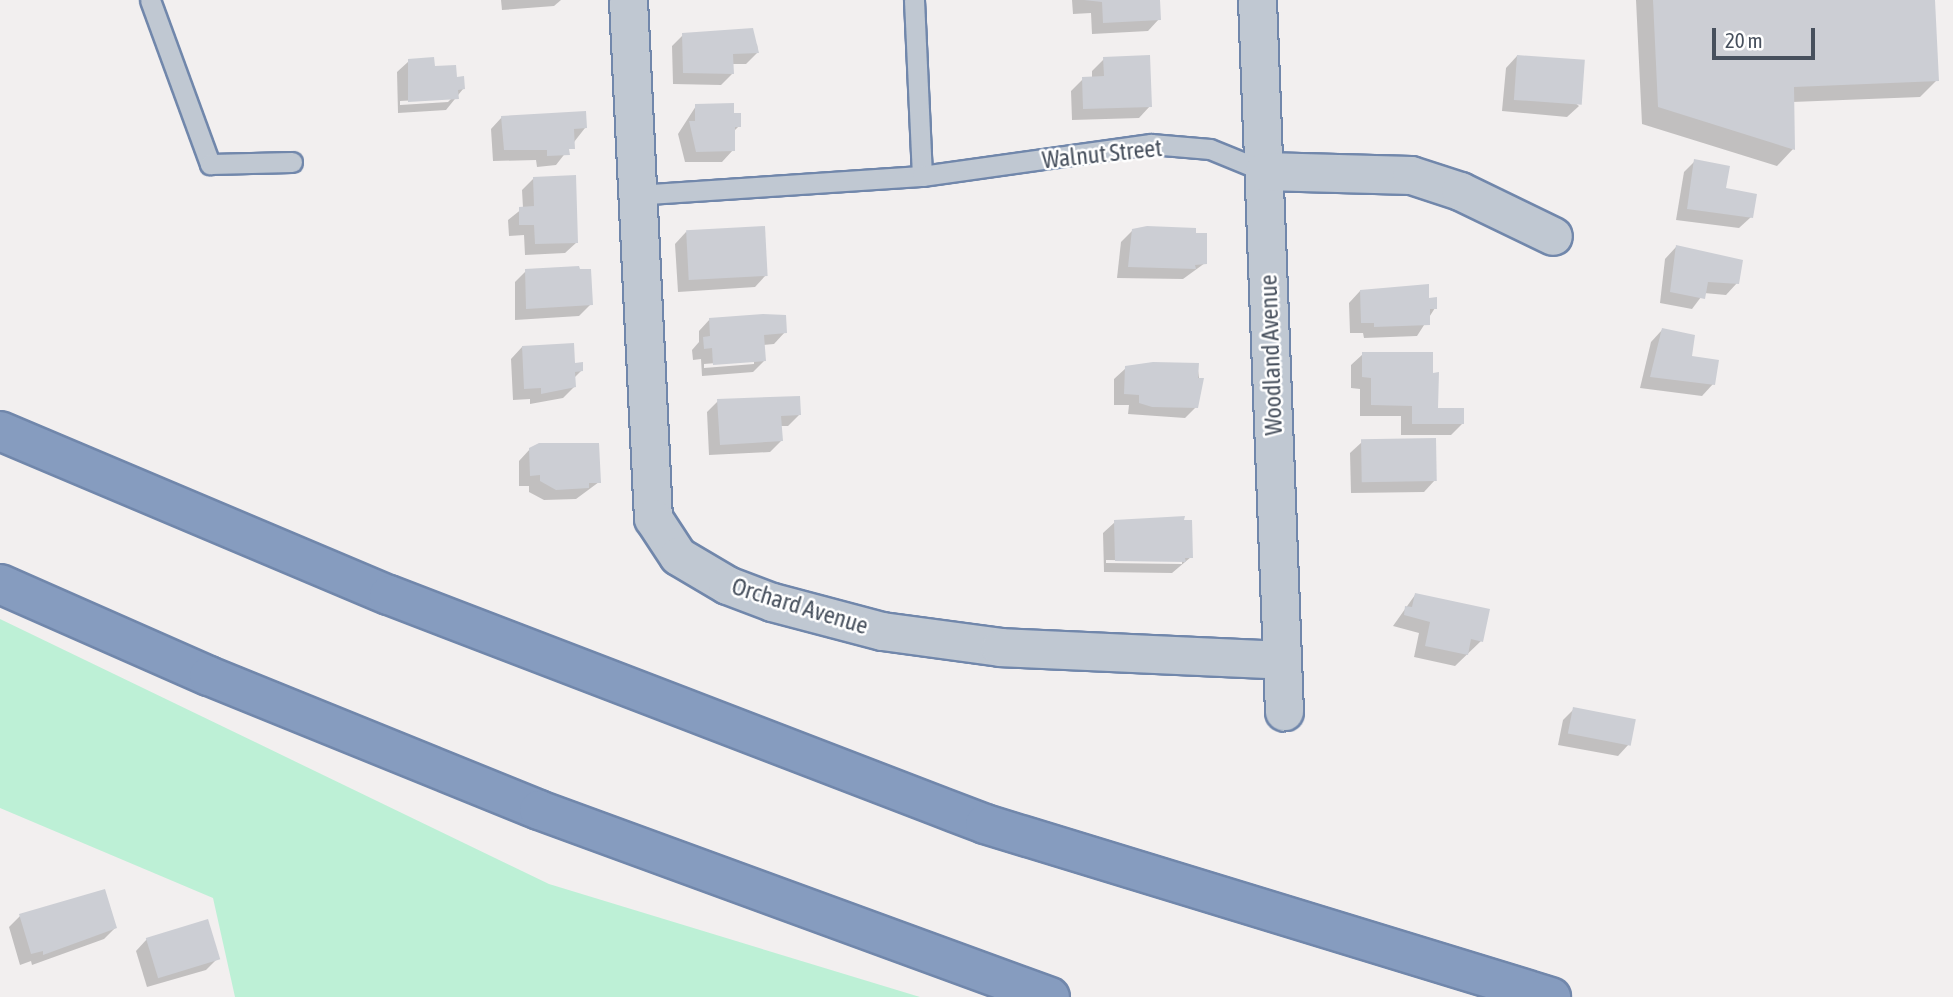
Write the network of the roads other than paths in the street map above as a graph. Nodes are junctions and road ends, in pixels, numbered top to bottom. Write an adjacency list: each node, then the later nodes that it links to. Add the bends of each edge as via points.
1 (150, 0): 5 (lane, via 210,164)
2 (628, 0): 8 (street, Orchard Avenue)
3 (914, 0): 7 (lane)
4 (1257, 0): 6 (street, Woodland Avenue)
5 (292, 162)
6 (1264, 171): 7 (lane, Walnut Street, via 1210,149 1150,145); 9 (street, Walnut Street, via 1411,175 1460,191); 12 (street, Woodland Avenue)
7 (922, 176): 8 (lane, Walnut Street)
8 (635, 195): 12 (street, Orchard Avenue, via 653,518 678,556 727,585 772,602 882,632 1000,647)
9 (1553, 236)
10 (0, 431): 15 (highway, via 389,595 985,824)
11 (0, 584): 14 (highway, via 209,676 539,810)
12 (1282, 660): 13 (street, Woodland Avenue)
13 (1284, 711)
14 (1050, 997)
15 (1552, 997)

